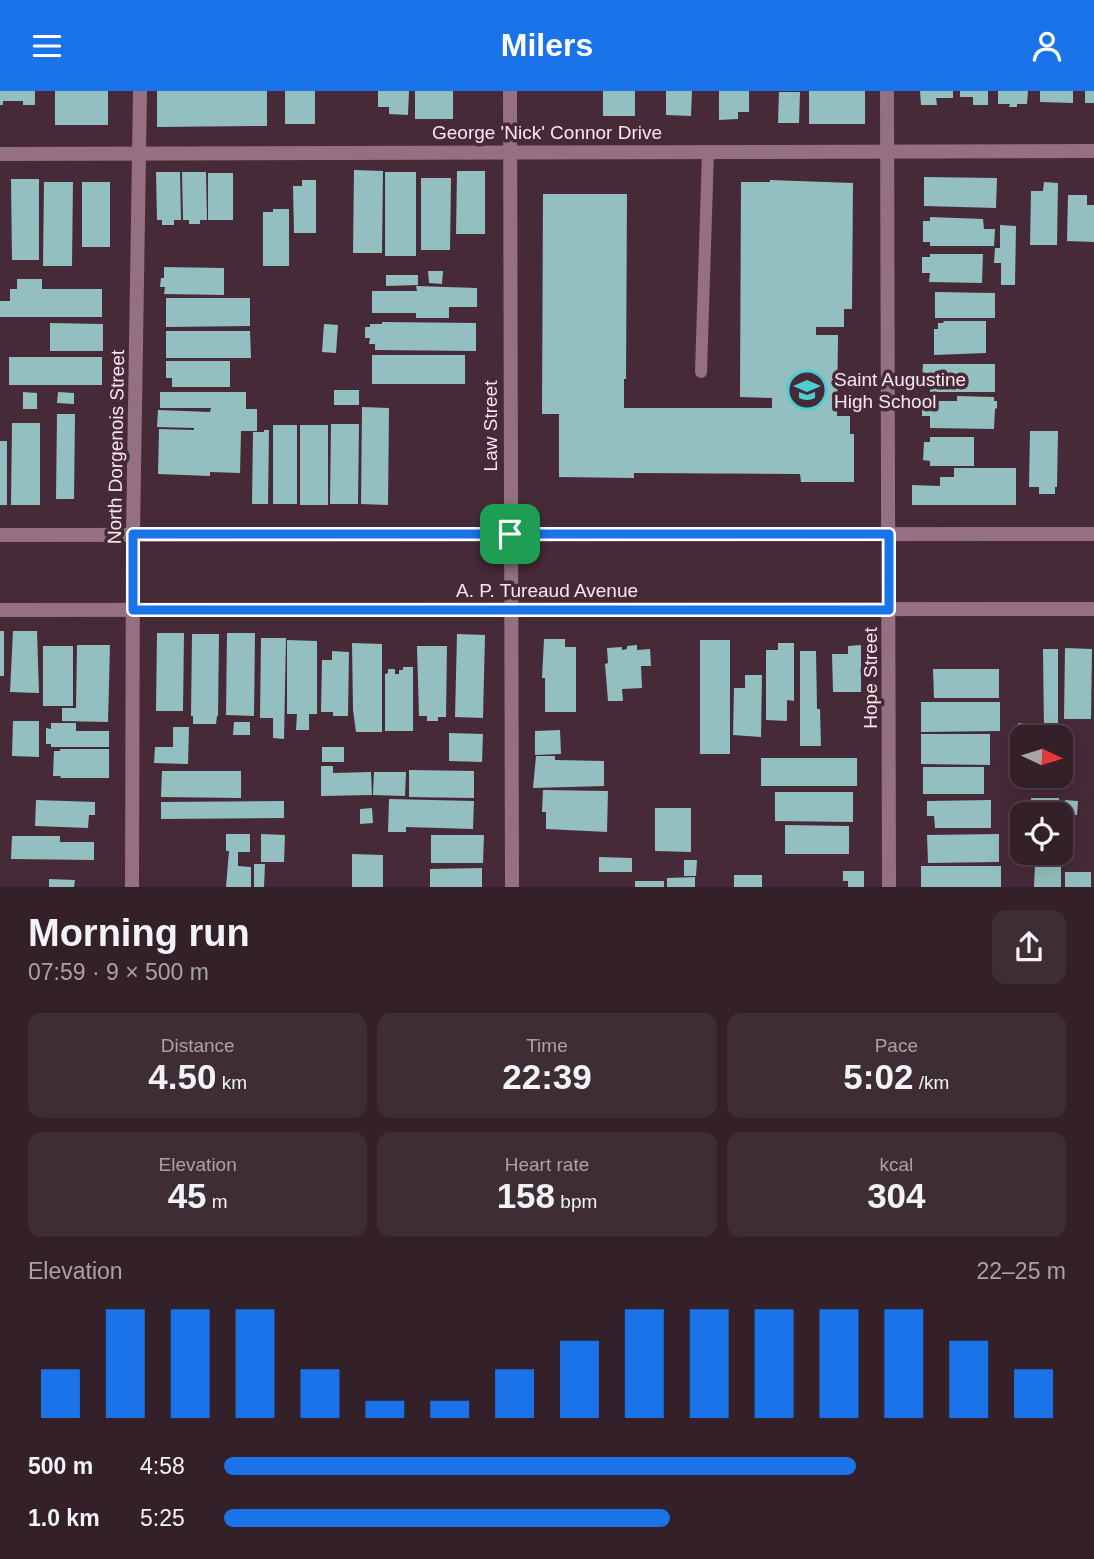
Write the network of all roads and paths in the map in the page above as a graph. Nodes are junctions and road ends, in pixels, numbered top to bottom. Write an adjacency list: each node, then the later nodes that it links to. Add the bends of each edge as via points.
1 (140, 91): 8 (street, North Dorgenois Street)
2 (510, 91): 4 (street, Law Street)
3 (887, 91): 7 (street, Hope Street)
4 (510, 151): 6 (street, George 'Nick' Connor Drive); 8 (street, George 'Nick' Connor Drive); 12 (street, Law Street)
5 (1094, 151): 7 (street, George 'Nick' Connor Drive)
6 (708, 152): 7 (street, George 'Nick' Connor Drive); 10 (lane)
7 (887, 152): 13 (street, Hope Street)
8 (140, 153): 9 (street, George 'Nick' Connor Drive); 11 (street, North Dorgenois Street)
9 (0, 154)
10 (701, 372)
11 (133, 534): 12 (street); 15 (street); 17 (street, North Dorgenois Street)
12 (510, 534): 13 (street); 18 (street, Law Street)
13 (889, 534): 14 (street); 19 (street, Hope Street)
14 (1094, 534)
15 (0, 535)
16 (0, 610): 17 (street, A. P. Tureaud Avenue)
17 (133, 610): 18 (street, A. P. Tureaud Avenue); 21 (street, North Dorgenois Street)
18 (510, 610): 19 (street, A. P. Tureaud Avenue); 22 (street, Law Street)
19 (889, 610): 20 (street, A. P. Tureaud Avenue); 23 (street, Hope Street)
20 (1094, 610)
21 (132, 887)
22 (512, 887)
23 (889, 887)

